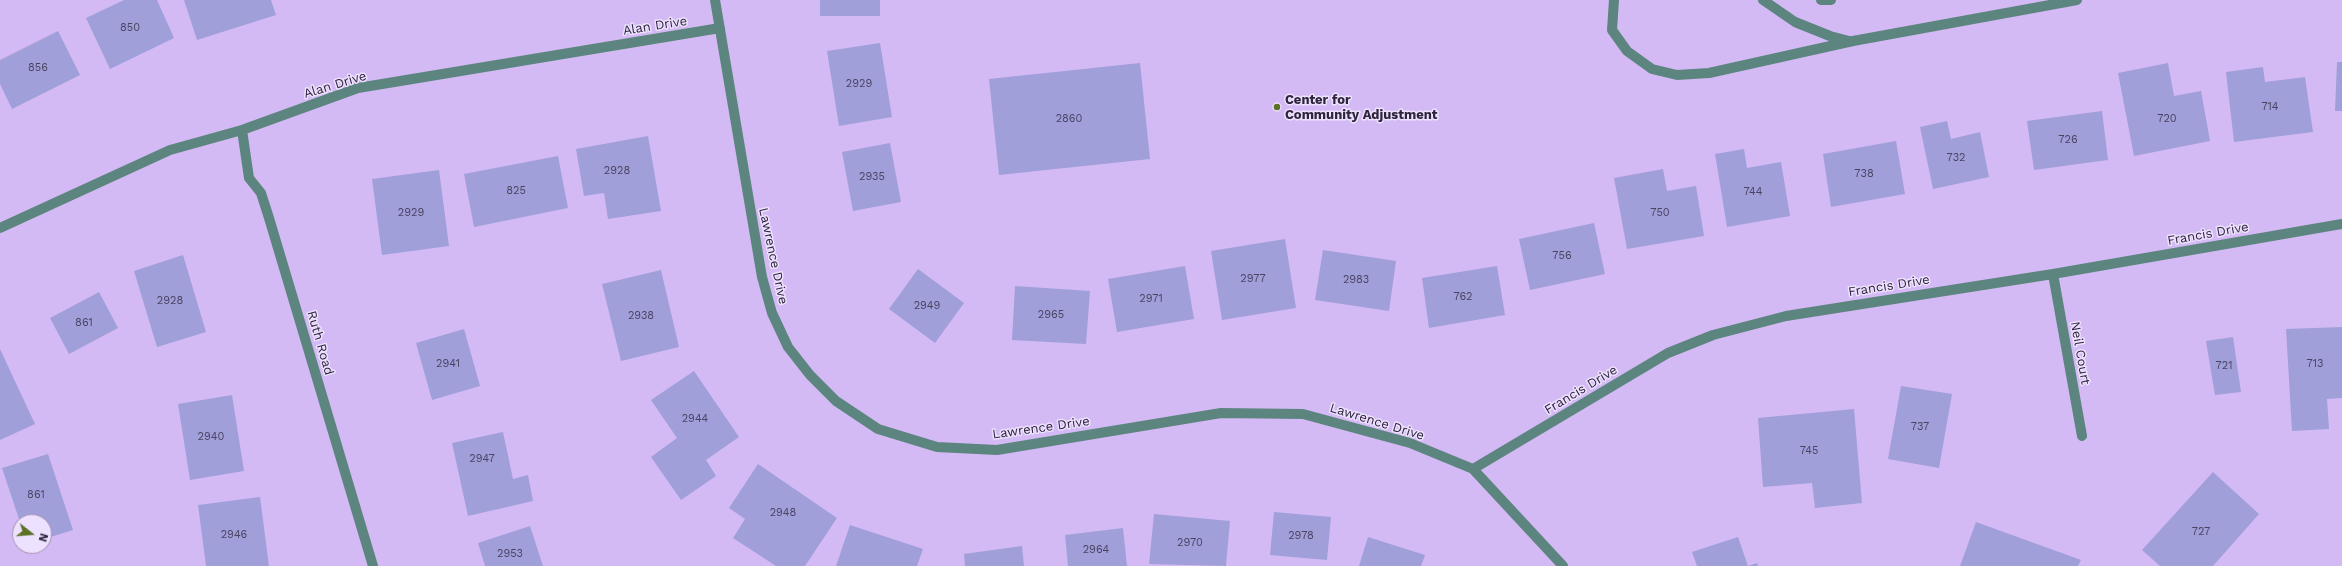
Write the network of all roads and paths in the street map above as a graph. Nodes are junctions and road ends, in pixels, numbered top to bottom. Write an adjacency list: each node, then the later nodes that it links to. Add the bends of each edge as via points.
1 (715, 0): 7 (street, Lawrence Drive)
2 (1614, 0): 8 (street, via 1612,30 1627,50 1652,68 1677,75 1709,73)
3 (1763, 0): 8 (street, via 1795,22 1830,36)
4 (1821, 0): 5 (street)
5 (1831, 0)
6 (2076, 0): 8 (street)
7 (720, 28): 9 (street, Alan Drive, via 358,88); 14 (street, Lawrence Drive, via 762,277 772,313 788,347 810,375 836,401 878,428 937,447 997,450 1221,413 1304,414 1410,443)
8 (1853, 41)
9 (242, 130): 11 (street, Alan Drive, via 170,150); 15 (street, Ruth Road, via 249,178 261,193 270,218)
10 (2342, 224): 12 (street, Francis Drive)
11 (0, 228)
12 (2053, 274): 13 (street, Neil Court); 14 (street, Francis Drive, via 1786,316 1713,335 1668,353)
13 (2082, 436)
14 (1473, 469): 16 (street, Lawrence Drive)
15 (373, 566)
16 (1563, 566)

